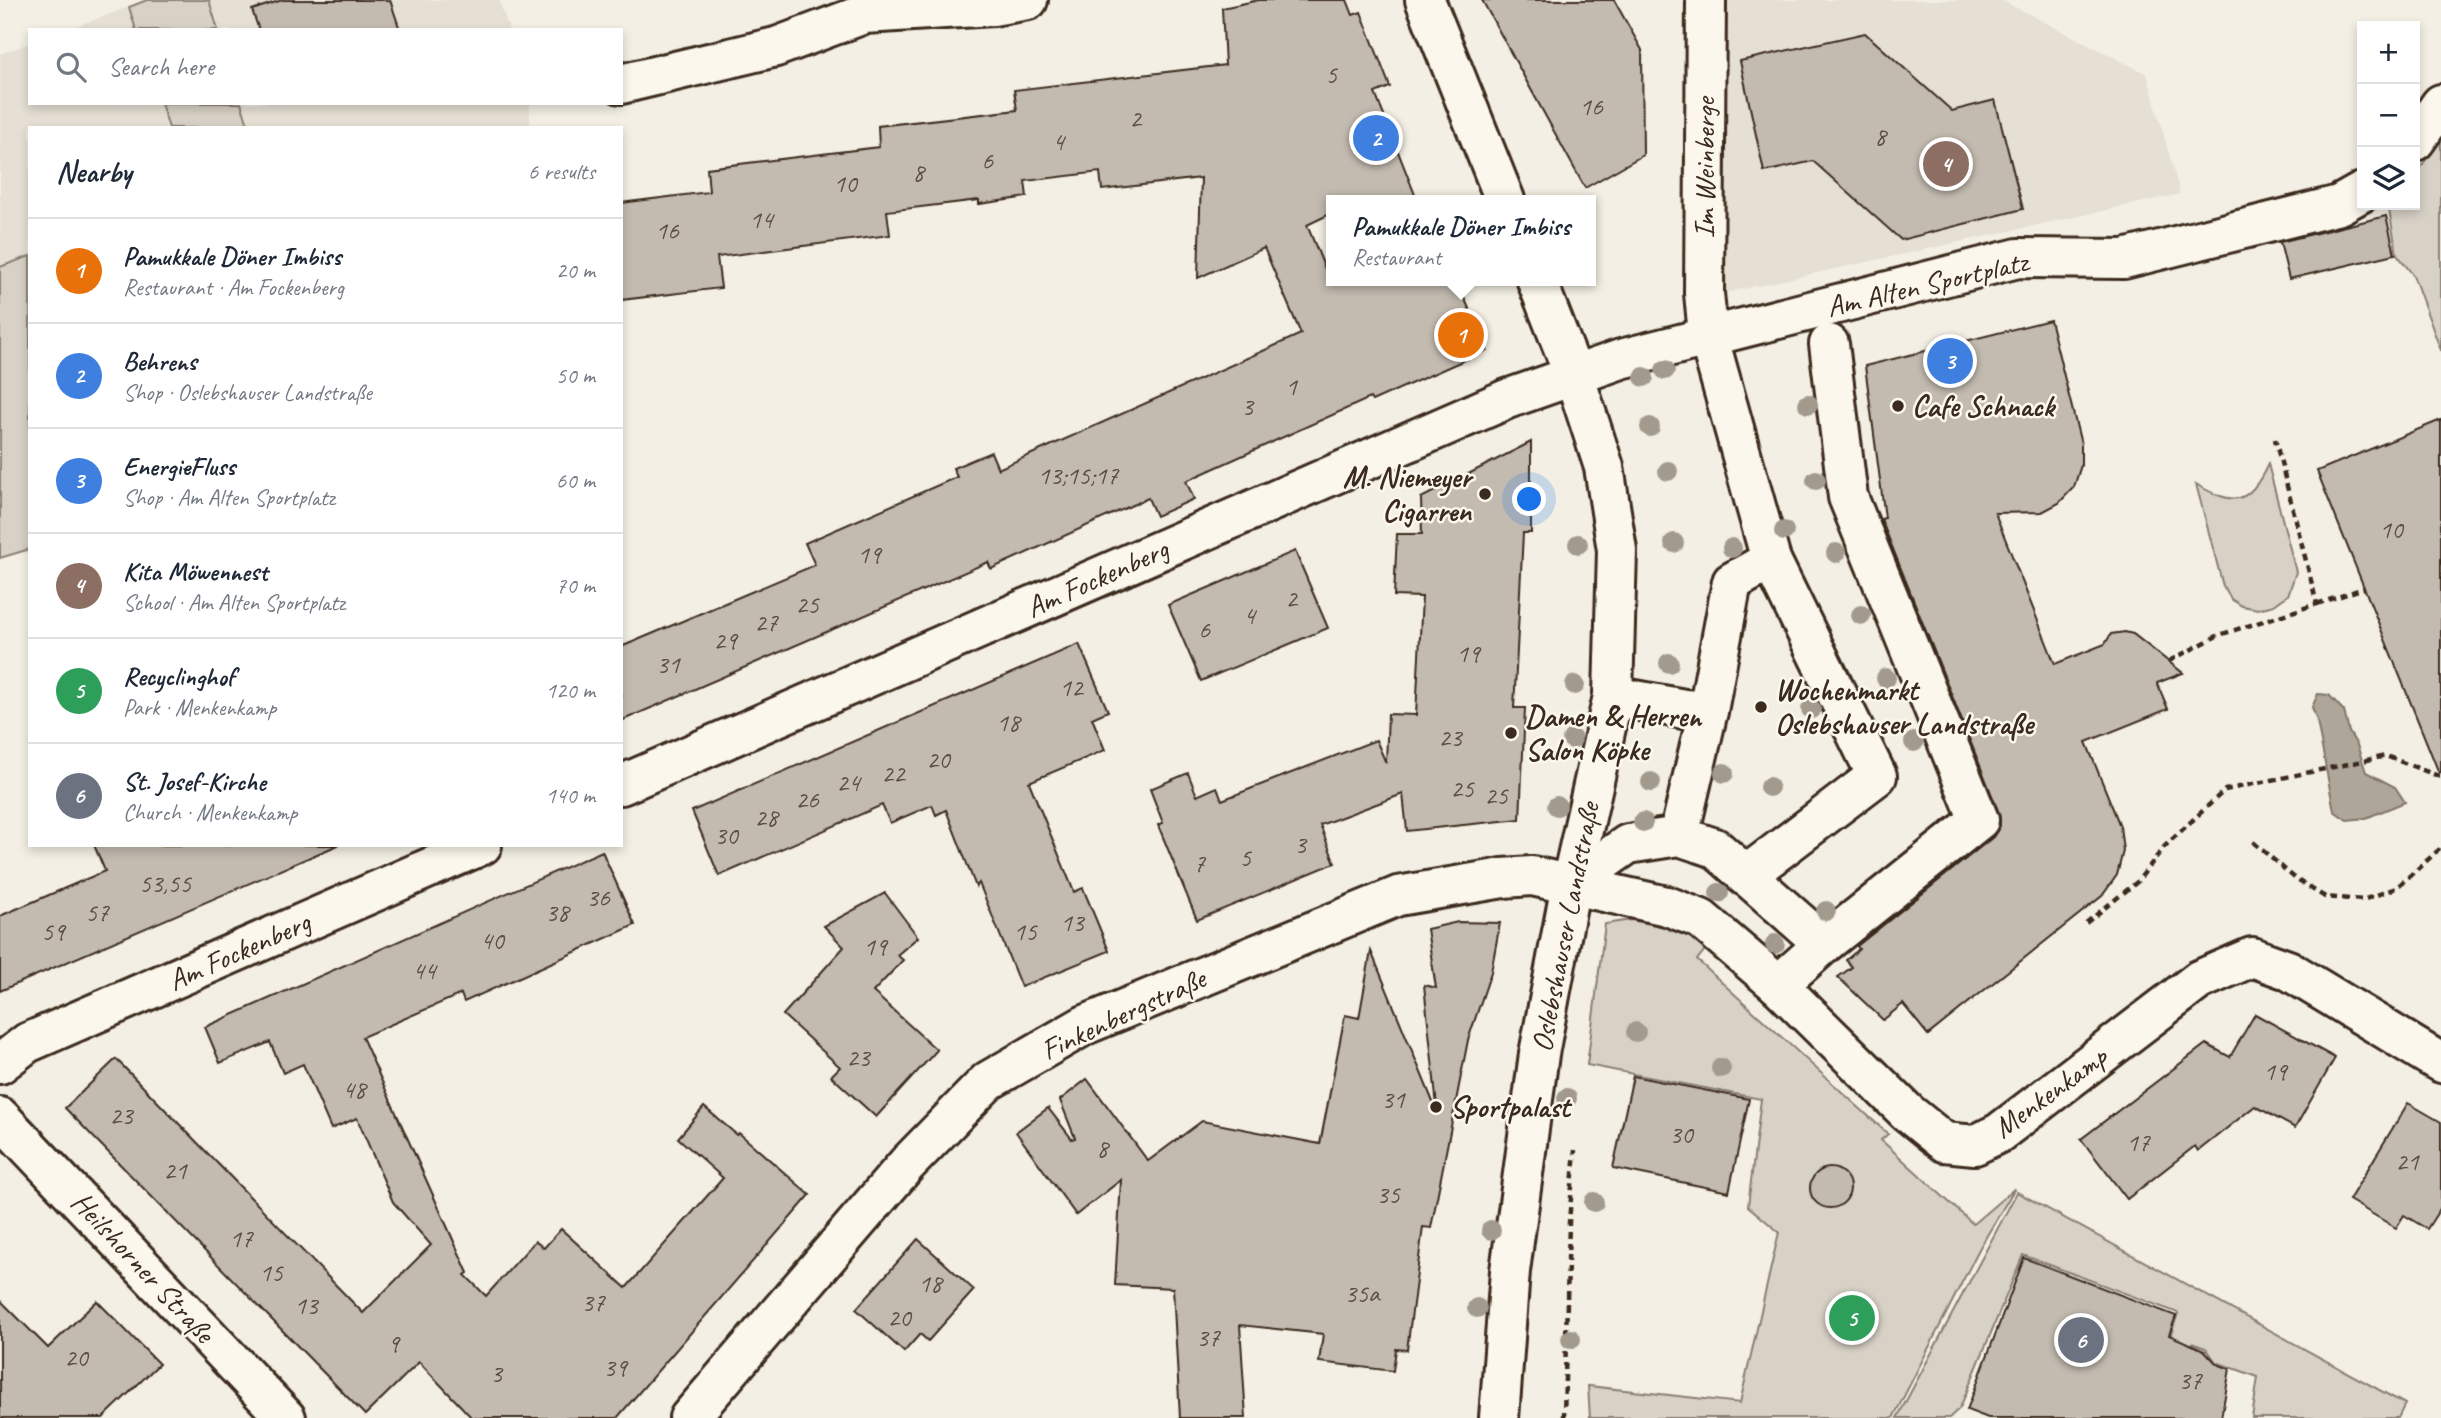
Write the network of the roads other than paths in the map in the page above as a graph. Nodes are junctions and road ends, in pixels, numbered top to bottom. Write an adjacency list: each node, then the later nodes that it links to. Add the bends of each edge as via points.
1 (1028, 0): 4 (street, via 864,14 776,47)
2 (1425, 0): 7 (street)
3 (1706, 0): 10 (street, Im Weinberge, via 1704,293)
4 (623, 84)
5 (2441, 104): 6 (street)
6 (2420, 134)
7 (1503, 195)
8 (2357, 195): 10 (street, Am Alten Sportplatz, via 2339,205 2124,260 2018,258)
9 (1539, 286): 12 (street, Oslebshauser Landstraße)
10 (1708, 335): 12 (street, Am Alten Sportplatz); 13 (street, Im Weinberge)
11 (1829, 344): 21 (street, via 1847,498 1979,820)
12 (1574, 375): 14 (street, Oslebshauser Landstraße, via 1604,467 1617,550); 16 (street, Am Fockenberg, via 1494,404)
13 (1766, 543): 15 (street, via 1732,582); 19 (street, Im Weinberge, via 1877,776)
14 (1613, 696): 15 (street); 20 (street, Oslebshauser Landstraße)
15 (1708, 711): 17 (street)
16 (623, 784)
17 (1679, 836): 19 (street, via 1715,848); 20 (street, via 1628,844)
18 (477, 847): 24 (street, Am Fockenberg, via 27,1043)
19 (1745, 876): 21 (street)
20 (1571, 884): 22 (street, Menkenkamp, via 1667,906 1701,919); 27 (street, Finkenbergstraße, via 1532,876 1503,878 1398,896 1085,1025 988,1082 907,1164); 28 (street, Oslebshauser Landstraße, via 1539,1054 1510,1271)
21 (1824, 944): 22 (street)
22 (1778, 985): 23 (street, Menkenkamp, via 1907,1112 1944,1142 1975,1145 1999,1133 2199,980 2252,957 2288,970)
23 (2441, 1063)
24 (0, 1064)
25 (0, 1116): 26 (street, Heilshorner Straße)
26 (286, 1418)
27 (689, 1418)
28 (1499, 1418)

